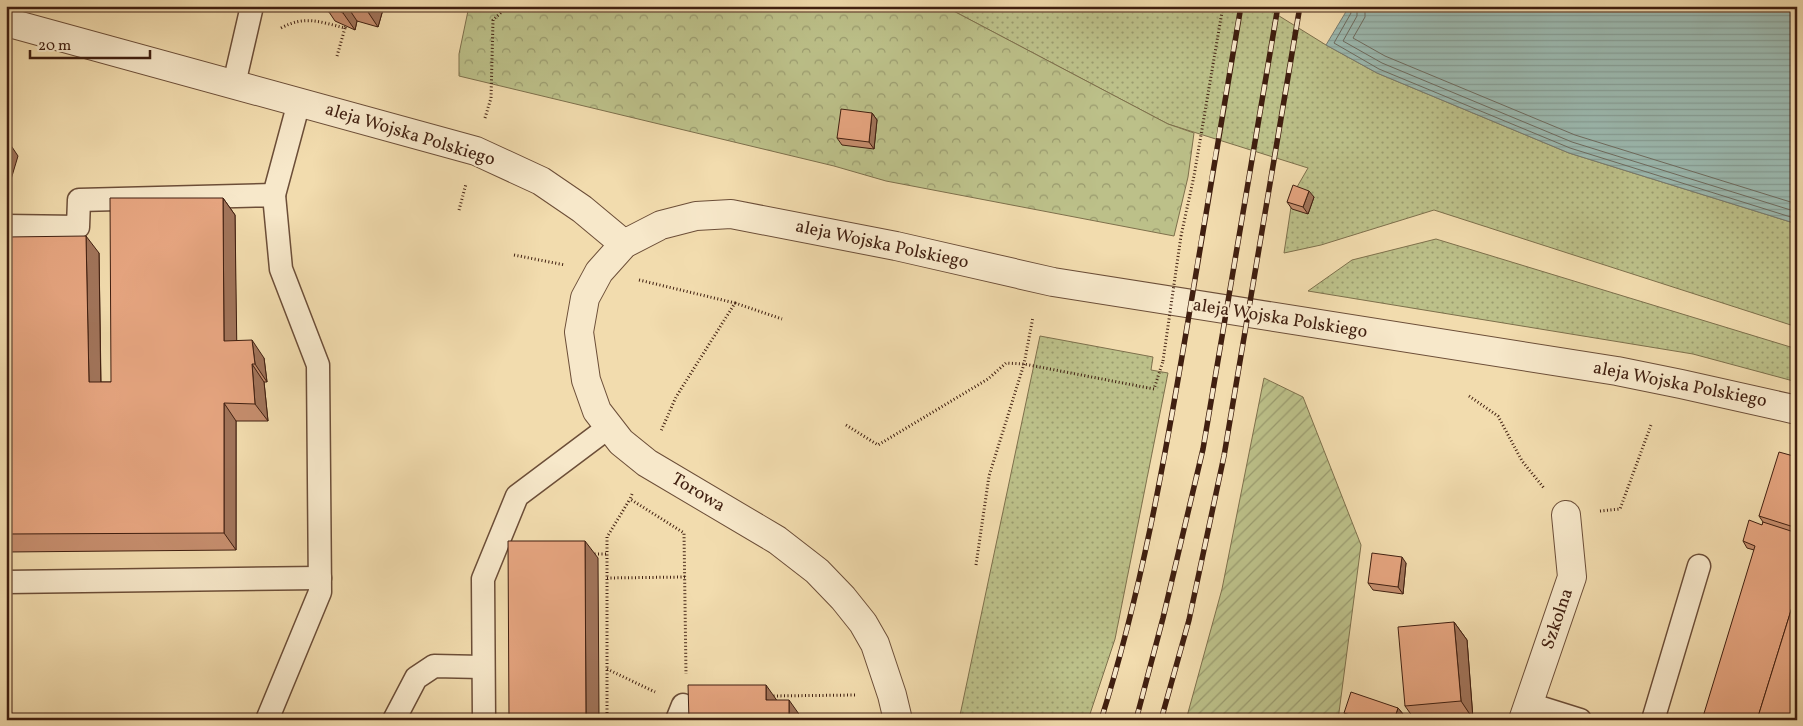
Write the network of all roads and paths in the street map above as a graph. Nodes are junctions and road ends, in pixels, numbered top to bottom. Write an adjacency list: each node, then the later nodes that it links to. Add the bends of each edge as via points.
1 (252, 6): 7 (lane)
2 (508, 6): 8 (path, via 493,20)
3 (1222, 6): 18 (path, bridge, via 1181,236 1163,361 1154,390)
4 (6, 22): 7 (street, aleja Wojska Polskiego)
5 (278, 29): 6 (path, via 311,19 346,27)
6 (337, 56)
7 (234, 84): 9 (street, aleja Wojska Polskiego)
8 (491, 98)
9 (299, 102): 10 (lane); 12 (street, aleja Wojska Polskiego, via 476,151 541,181 582,208)
10 (274, 194): 11 (lane, via 78,200 78,227); 31 (lane, via 280,269 318,365)
11 (6, 226)
12 (624, 244): 14 (street, Torowa); 20 (street, aleja Wojska Polskiego, via 661,225 696,216 731,214 896,246 1053,282 1617,371)
13 (514, 254): 14 (path)
14 (599, 272): 23 (street, Torowa, via 585,298 579,332 586,380 597,412)
15 (735, 303): 17 (path)
16 (1033, 317): 18 (path)
17 (782, 319)
18 (1024, 364): 21 (path, via 1006,363 988,378 878,445); 28 (path, via 989,476)
19 (1469, 396): 25 (path, via 1498,416 1522,461)
20 (1797, 410)
21 (846, 425)
22 (1650, 425): 25 (path, via 1620,509)
23 (609, 426): 34 (lane, via 517,496 483,578); 36 (street, Torowa, via 621,442 648,463 777,540 817,571 863,622 875,644)
24 (630, 499): 27 (path, via 608,537)
25 (1566, 514): 37 (street, Szkolna, via 1572,578)
26 (589, 554): 27 (path)
27 (608, 554): 32 (path)
28 (976, 565)
29 (1699, 566): 43 (lane)
30 (685, 577): 32 (path)
31 (320, 578): 33 (lane); 38 (lane, via 320,592)
32 (607, 578): 41 (path)
33 (6, 582)
34 (482, 667): 39 (lane, via 434,666 416,678); 40 (lane)
35 (765, 696): 36 (path)
36 (895, 707)
37 (1526, 712): 42 (lane)
38 (268, 720)
39 (394, 720)
40 (484, 720)
41 (607, 720)
42 (1580, 720)
43 (1654, 720)

